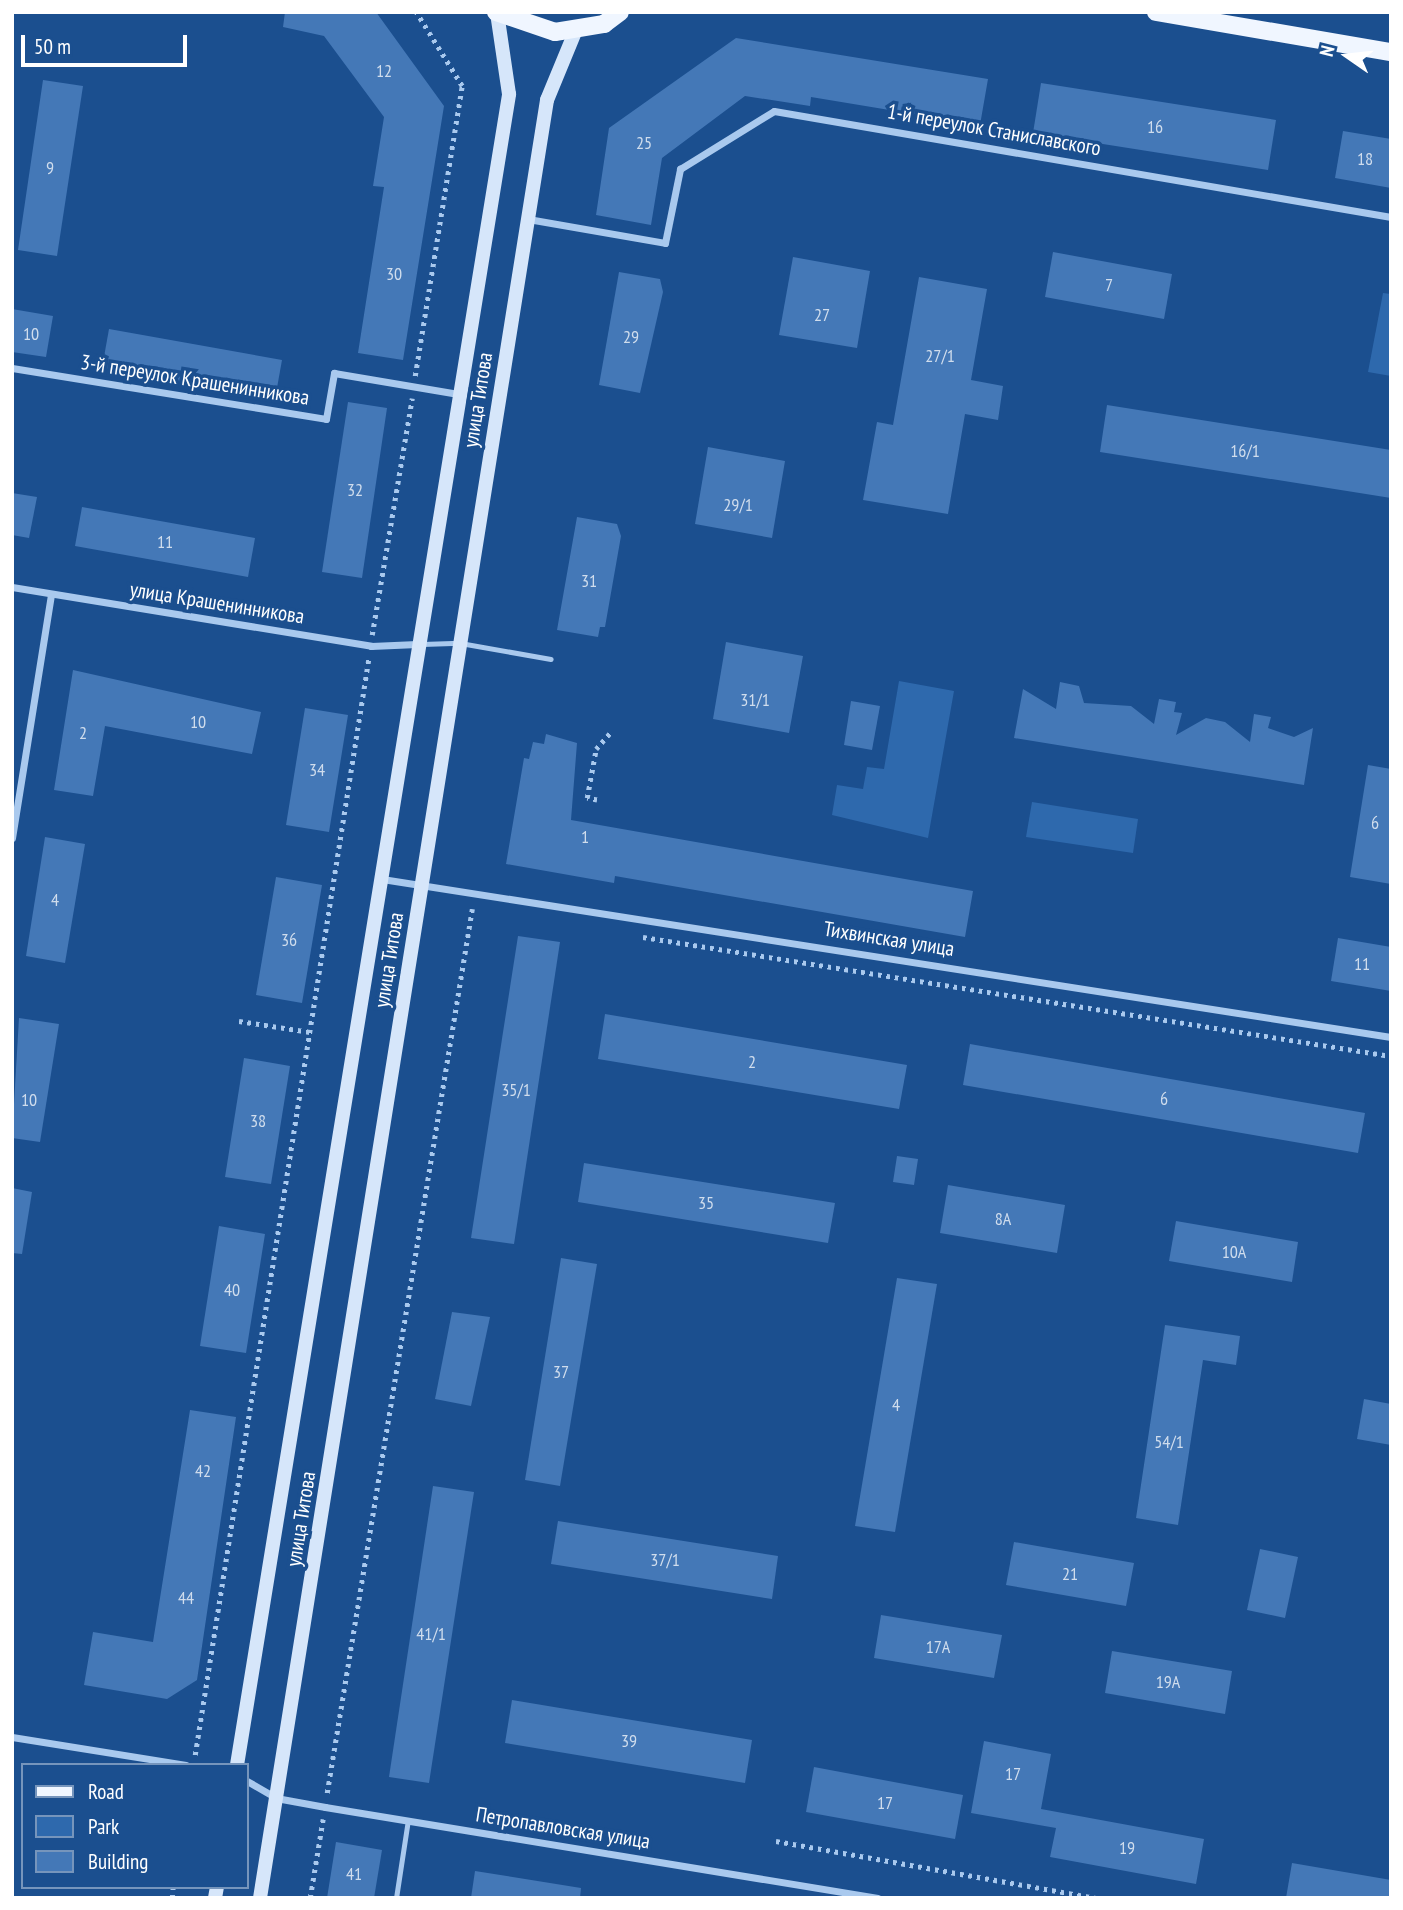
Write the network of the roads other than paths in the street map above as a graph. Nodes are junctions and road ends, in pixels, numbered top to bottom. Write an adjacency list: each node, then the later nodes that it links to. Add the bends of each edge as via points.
1 (620, 12): 4 (main road)
2 (1156, 12): 5 (main road)
3 (497, 13): 4 (main road, via 536,29); 9 (main road, улица Титова, via 509,94)
4 (575, 32): 7 (main road, улица Титова, via 547,100)
5 (1391, 52)
6 (1391, 216): 7 (street, 1-й переулок Станиславского, via 774,111 680,169 665,243)
7 (528, 219): 12 (main road, улица Титова)
8 (12, 368): 9 (street, 3-й переулок Крашенинникова, via 326,419 334,373)
9 (458, 394): 13 (main road, улица Титова)
10 (12, 587): 11 (street, улица Крашенинникова)
11 (51, 594): 13 (street, улица Крашенинникова, via 371,646); 15 (street)
12 (460, 643): 13 (lane); 14 (lane); 17 (main road, улица Титова)
13 (417, 644): 16 (main road, улица Титова)
14 (551, 659)
15 (12, 838)
16 (381, 879): 17 (street, Тихвинская улица); 21 (main road, улица Титова)
17 (421, 884): 18 (street, Тихвинская улица); 23 (main road, улица Титова)
18 (1391, 1037)
19 (12, 1737): 20 (street)
20 (174, 1763)
21 (237, 1763)
22 (248, 1782): 23 (street, Петропавловская улица)
23 (276, 1798): 24 (street, Петропавловская улица); 25 (main road, улица Титова)
24 (408, 1820): 26 (lane); 27 (street, Петропавловская улица)
25 (260, 1898)
26 (396, 1898)
27 (878, 1898)

